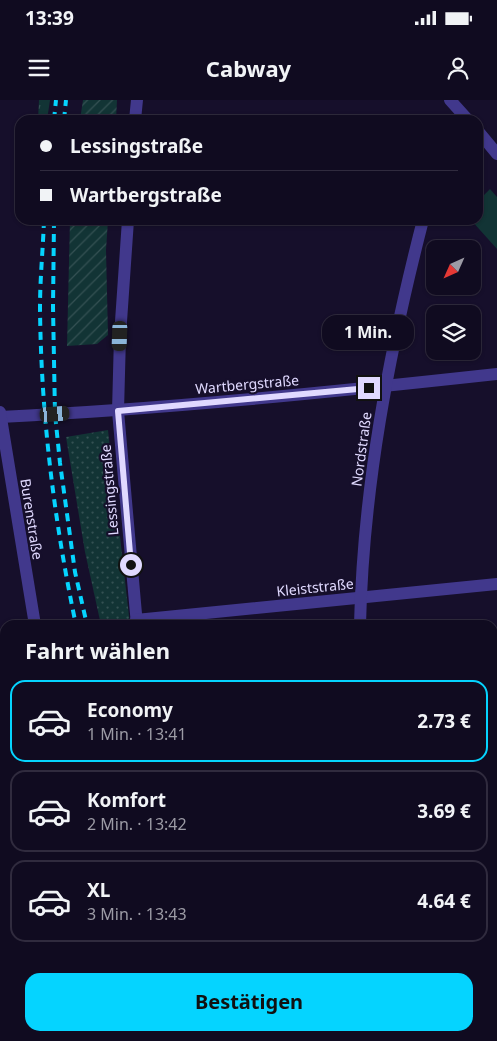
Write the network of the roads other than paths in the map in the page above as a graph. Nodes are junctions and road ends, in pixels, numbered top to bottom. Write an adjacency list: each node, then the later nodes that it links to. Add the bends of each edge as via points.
1 (137, 100): 2 (street)
2 (136, 115)
3 (483, 137): 4 (street)
4 (497, 154)
5 (128, 225): 9 (street, Lessingstraße)
6 (423, 225): 8 (street, Nordstraße)
7 (497, 374): 8 (street, Wartbergstraße)
8 (385, 387): 9 (street, Wartbergstraße); 12 (street, Nordstraße)
9 (118, 411): 10 (street, Wartbergstraße); 14 (street, Lessingstraße)
10 (0, 415): 13 (street, Burenstraße)
11 (497, 584): 12 (street, Kleiststraße)
12 (360, 598): 15 (street, Kleiststraße); 16 (street, Nordstraße)
13 (34, 620)
14 (137, 620)
15 (164, 620)
16 (360, 620)

